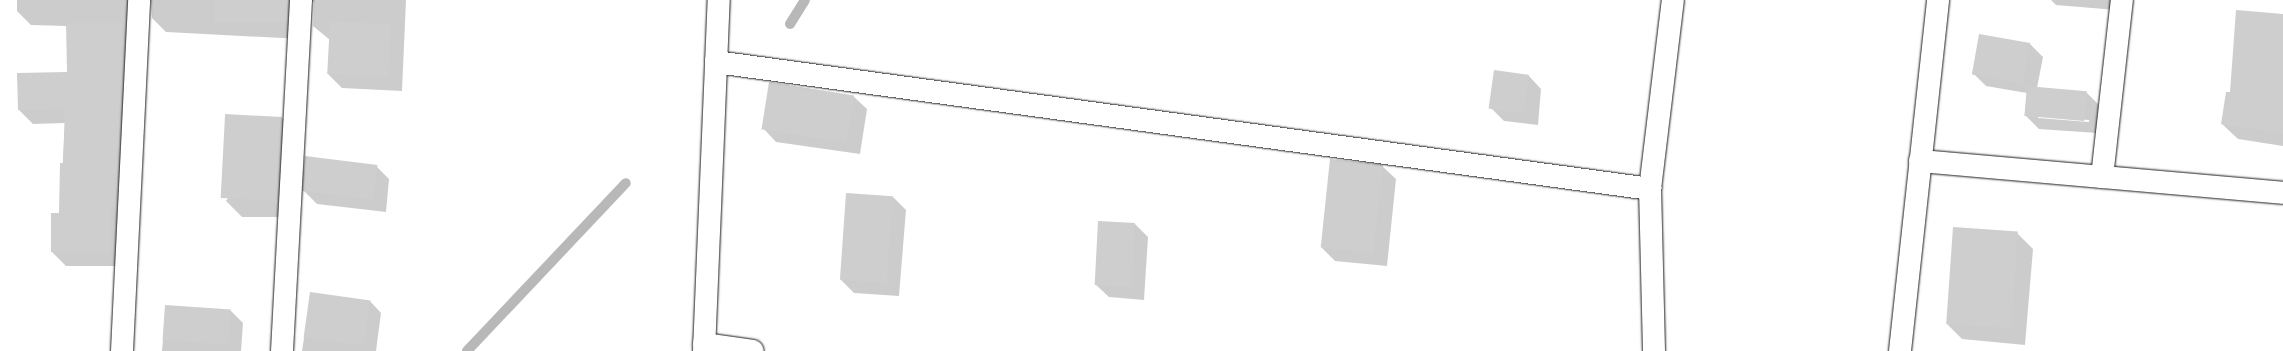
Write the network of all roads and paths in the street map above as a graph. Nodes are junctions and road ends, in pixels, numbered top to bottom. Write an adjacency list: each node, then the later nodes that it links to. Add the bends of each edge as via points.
1 (139, 0): 13 (street)
2 (302, 0): 14 (street)
3 (719, 0): 7 (street)
4 (1674, 0): 10 (street)
5 (1938, 0): 8 (street)
6 (2122, 0): 9 (street)
7 (716, 62): 10 (street); 12 (street)
8 (1920, 161): 9 (street); 17 (street)
9 (2102, 177): 11 (street)
10 (1650, 189): 16 (street)
11 (2283, 193)
12 (704, 347): 15 (street)
13 (122, 351)
14 (282, 351)
15 (753, 351)
16 (1654, 351)
17 (1900, 351)

